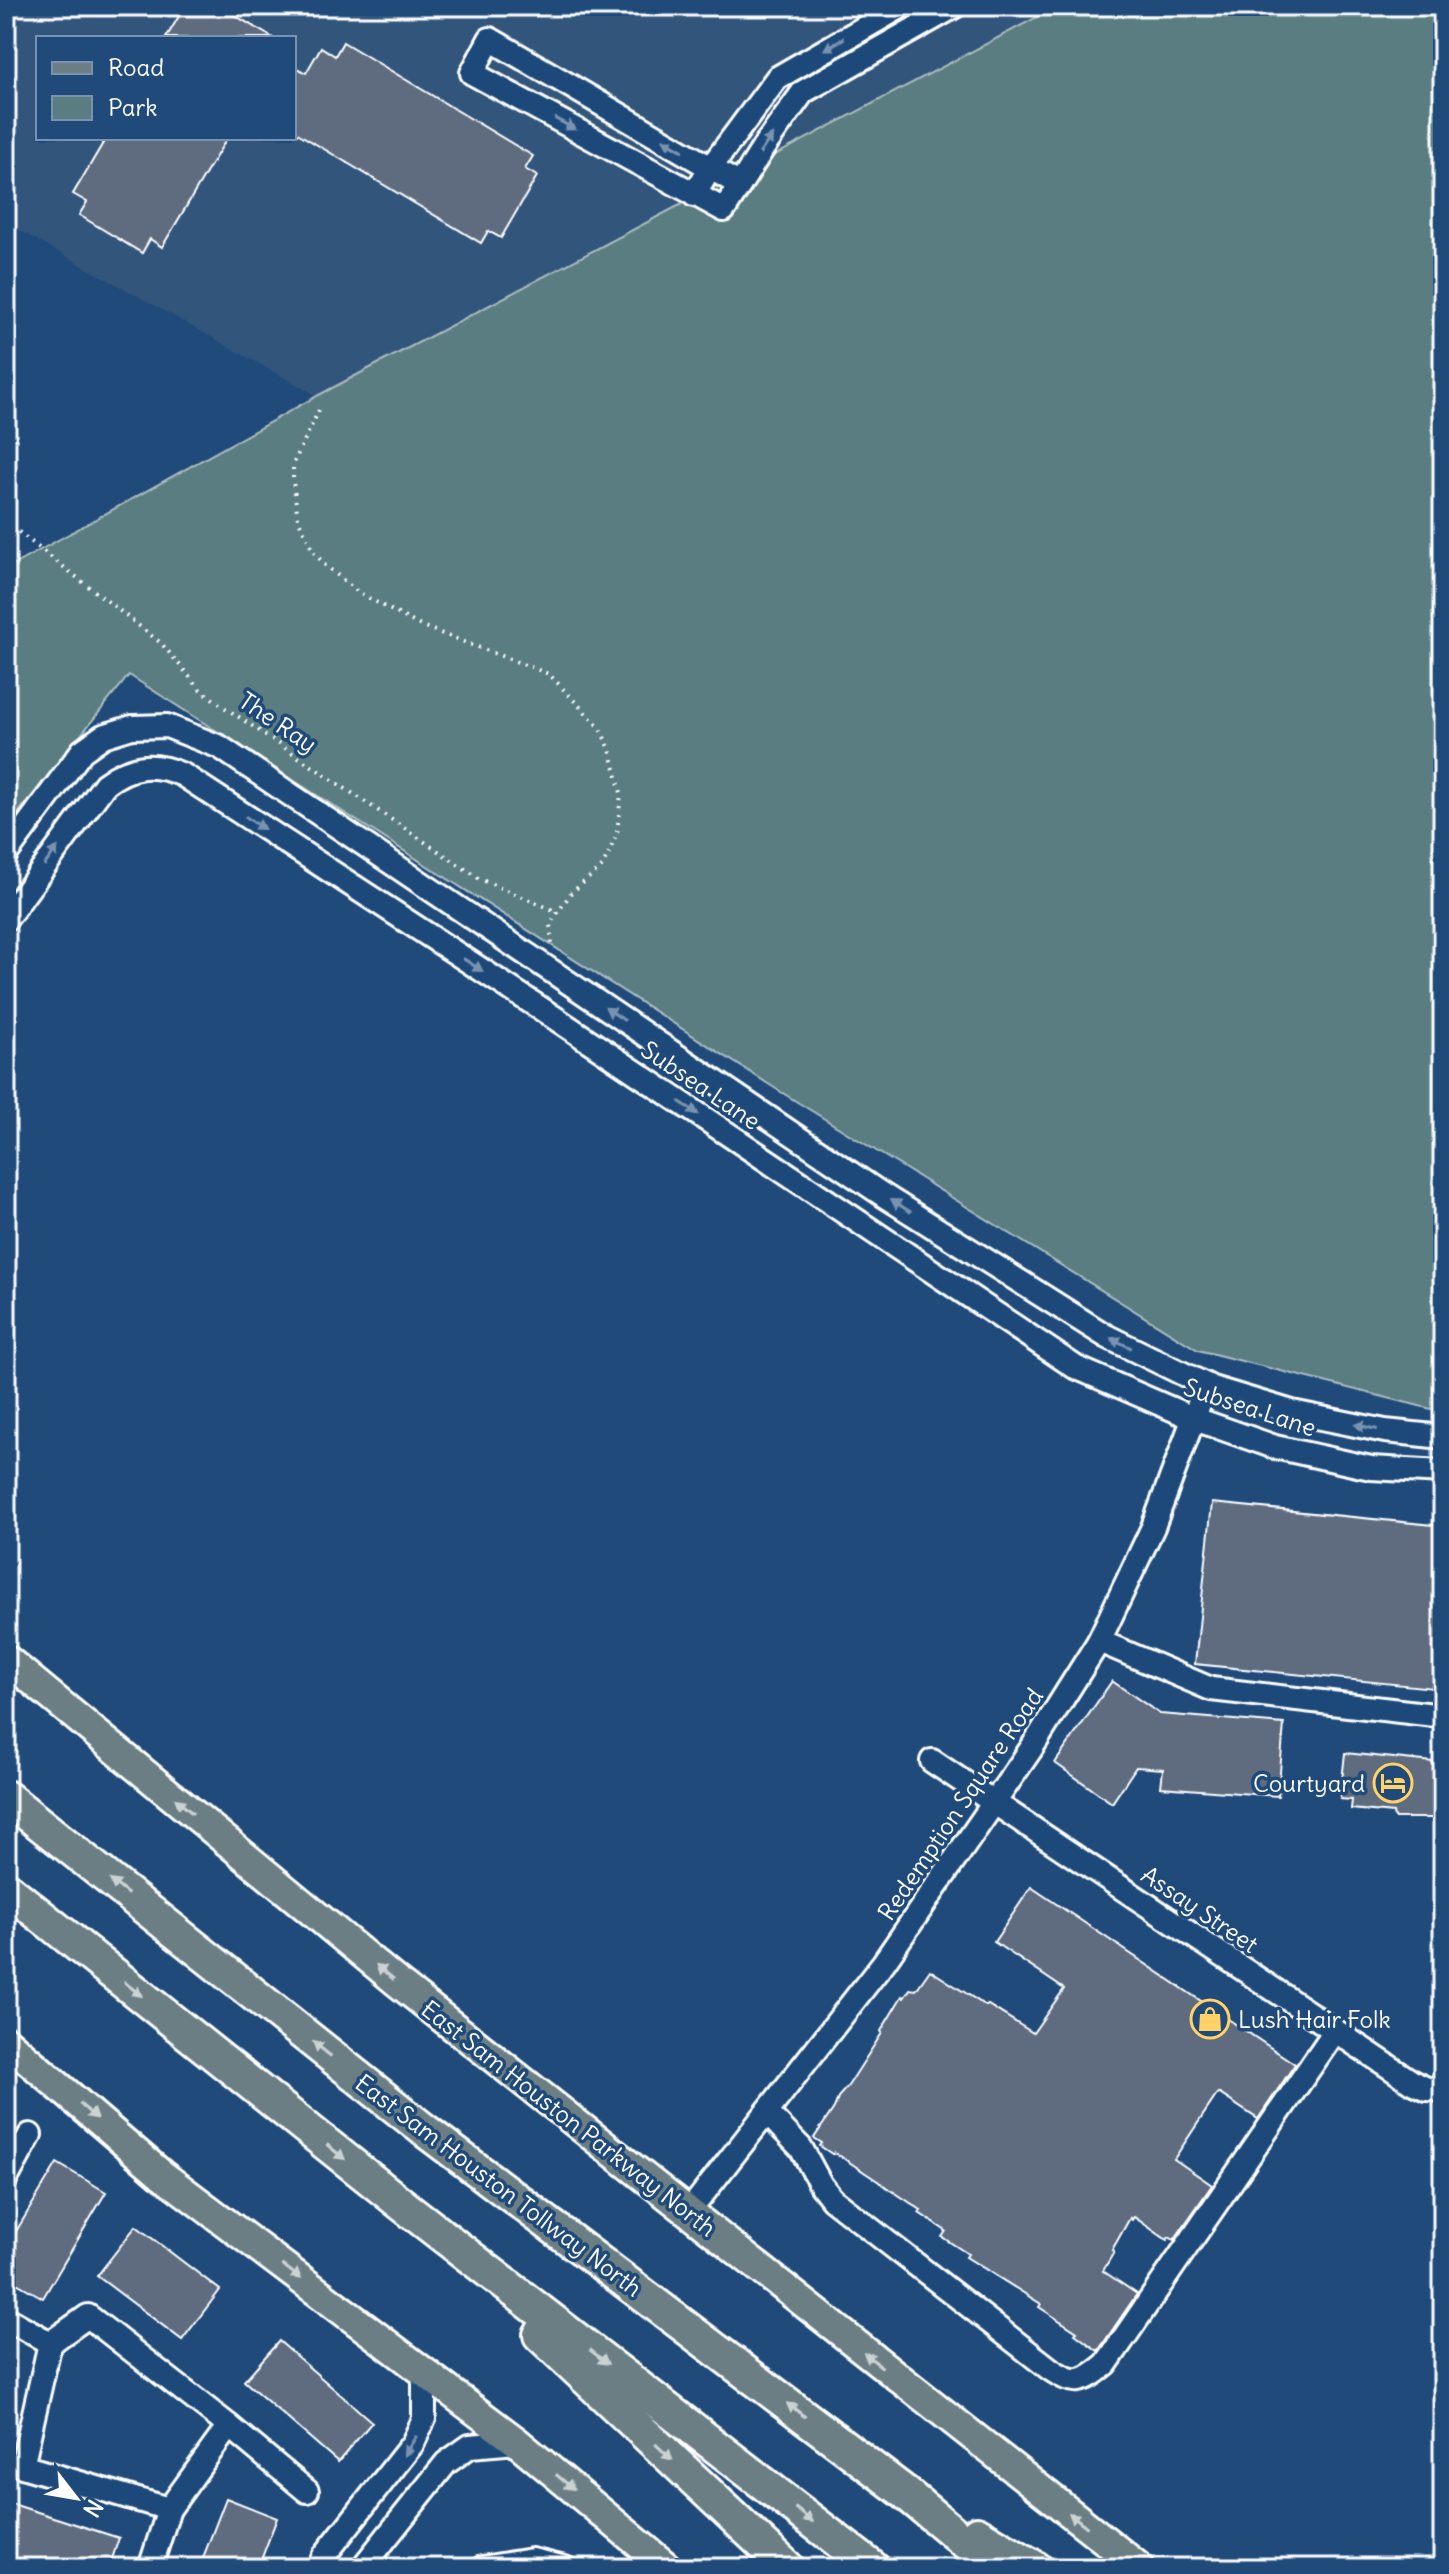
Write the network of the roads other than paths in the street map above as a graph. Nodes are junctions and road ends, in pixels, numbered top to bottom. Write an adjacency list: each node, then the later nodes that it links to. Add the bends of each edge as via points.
1 (902, 6): 7 (street, one-way to 7, via 777,78)
2 (942, 9): 8 (street, one-way to 2, via 803,92)
3 (550, 74): 4 (street); 4 (street, via 490,39 472,73); 5 (street)
4 (531, 105): 6 (street, one-way to 6)
5 (627, 118): 6 (street); 7 (street, one-way to 5)
6 (609, 148): 9 (street)
7 (711, 167): 8 (street); 9 (street)
8 (740, 185): 9 (street, via 724,210)
9 (694, 195)
10 (6, 854): 12 (street, Subsea Lane, one-way to 10, via 1106,1336 883,1195 220,747 167,726 132,727 103,736 82,751)
11 (6, 919): 13 (street, Subsea Lane, one-way to 13, via 105,784 120,773 162,766 540,1008 1075,1367)
12 (1206, 1385): 13 (street, Redemption Square Road); 14 (street, Subsea Lane, one-way to 12, via 1292,1412)
13 (1195, 1419): 15 (street, Subsea Lane, via 1275,1447 1371,1468); 16 (street, Redemption Square Road, via 1153,1527)
14 (1443, 1437)
15 (1443, 1472)
16 (1099, 1641): 18 (street, via 1211,1689); 21 (street, Redemption Square Road)
17 (6, 1659): 30 (main road, East Sam Houston Parkway North, one-way to 17, via 397,1982)
18 (1443, 1716)
19 (932, 1761): 21 (street, Assay Street)
20 (6, 1797): 37 (highway, East Sam Houston Tollway North, one-way to 20, via 423,2129)
21 (994, 1803): 23 (street, Assay Street); 26 (street, Redemption Square Road, via 856,2001)
22 (6, 1888): 29 (highway, one-way to 29)
23 (1335, 2031): 25 (street, Assay Street, via 1412,2082); 26 (street, via 1106,2364 1081,2381 1050,2369 832,2199 801,2148)
24 (6, 2041): 33 (main road, one-way to 33, via 161,2174)
25 (1443, 2090)
26 (767, 2113): 30 (street, Redemption Square Road)
27 (30, 2135): 28 (street)
28 (6, 2179)
29 (404, 2206): 45 (highway, one-way to 45); 46 (highway, one-way to 46)
30 (688, 2213): 49 (main road, East Sam Houston Parkway North, one-way to 30)
31 (6, 2318): 32 (street)
32 (50, 2343): 34 (street, via 88,2316); 38 (street, via 22,2466)
33 (424, 2372): 35 (main road); 40 (street, one-way to 40, via 424,2419 413,2443)
34 (229, 2426): 36 (street); 38 (street)
35 (517, 2442): 41 (street, via 470,2446 446,2463); 44 (main road, one-way to 44)
36 (307, 2491)
37 (903, 2491): 47 (highway, East Sam Houston Tollway North); 48 (highway)
38 (169, 2509): 39 (street)
39 (150, 2568)
40 (318, 2568)
41 (362, 2568)
42 (482, 2568): 43 (street, via 532,2560)
43 (565, 2568)
44 (668, 2568)
45 (788, 2568)
46 (873, 2568)
47 (996, 2568)
48 (1036, 2568)
49 (1140, 2568)

